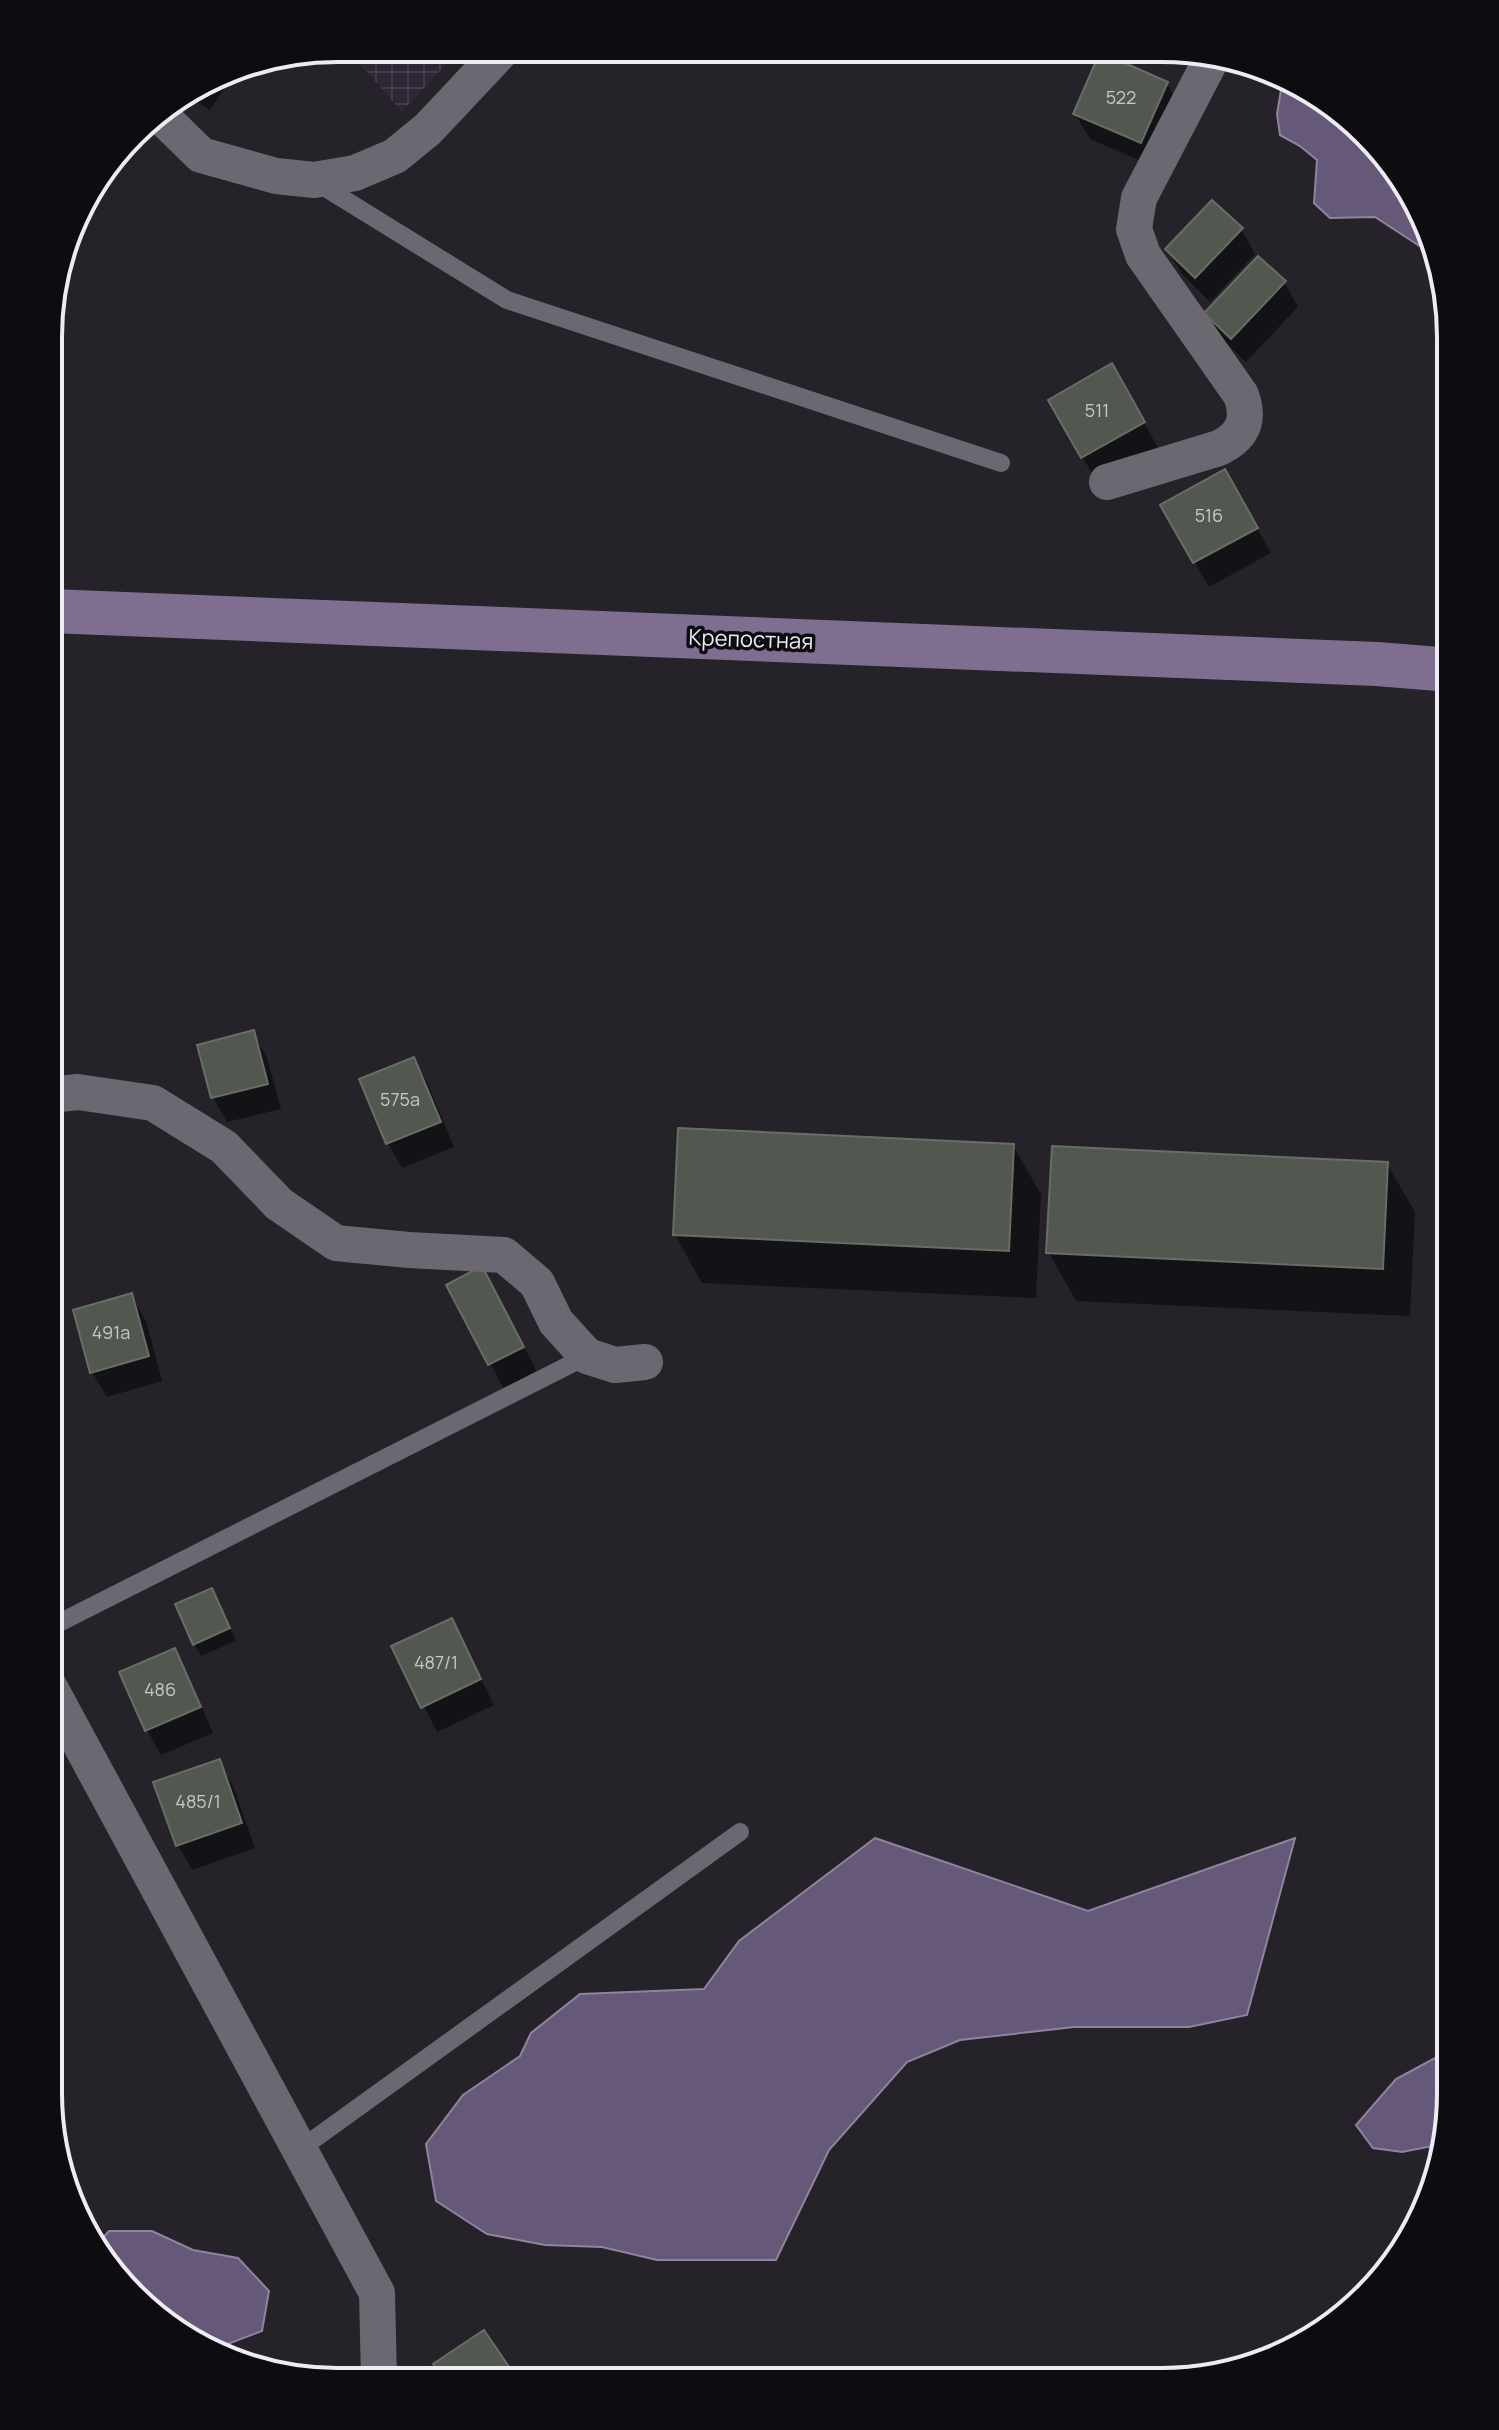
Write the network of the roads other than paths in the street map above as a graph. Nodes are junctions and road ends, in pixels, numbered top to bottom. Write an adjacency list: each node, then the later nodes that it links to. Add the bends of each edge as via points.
1 (490, 63): 4 (street, via 395,156 355,173)
2 (1208, 66): 6 (street, via 1139,198 1134,229 1143,255 1241,395 1246,410 1242,427 1234,440 1219,448)
3 (167, 122): 4 (street, via 201,155 276,176)
4 (314, 180): 5 (lane, via 507,300)
5 (1001, 463)
6 (1107, 482)
7 (62, 611): 8 (street, Крепостная)
8 (1437, 669)
9 (62, 1094): 10 (street, via 153,1103 224,1147 279,1204 336,1243 504,1255 537,1283 556,1322)
10 (587, 1356): 11 (street, via 615,1365); 12 (lane)
11 (645, 1362)
12 (62, 1621)
13 (62, 1710): 15 (street)
14 (740, 1832): 15 (lane)
15 (299, 2150): 16 (street, via 377,2293)
16 (379, 2368)

